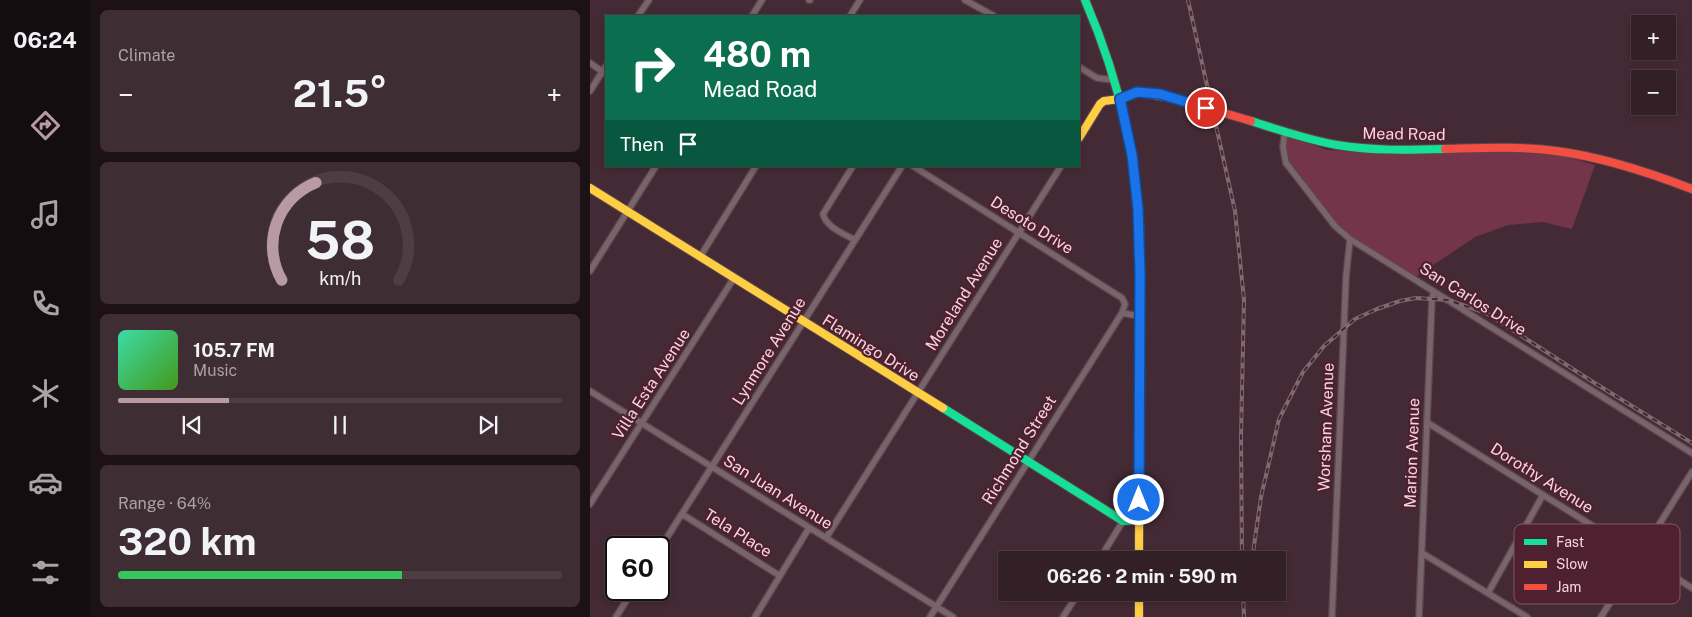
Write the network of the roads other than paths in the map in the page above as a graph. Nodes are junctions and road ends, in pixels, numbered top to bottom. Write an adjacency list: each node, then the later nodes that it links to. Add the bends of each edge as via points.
1 (649, 0): 6 (street)
2 (762, 0): 7 (street)
3 (860, 0): 8 (street)
4 (965, 0): 9 (street)
5 (1085, 0): 13 (street)
6 (639, 15)
7 (753, 15)
8 (851, 15)
9 (992, 15)
10 (590, 63): 12 (street)
11 (1080, 68): 13 (street, via 1097,78)
12 (604, 73): 14 (street)
13 (1114, 80): 15 (street)
14 (590, 91)
15 (1120, 99): 16 (street, Mead Road, bridge, via 1137,92 1177,98); 17 (street, via 1100,104); 35 (street, via 1132,155 1138,209)
16 (1285, 131): 25 (street, Mead Road, via 1318,141 1368,148 1534,149 1573,154 1613,162); 28 (street, San Carlos Drive, via 1286,163 1335,226)
17 (1080, 136)
18 (655, 167): 26 (street)
19 (755, 167): 30 (street)
20 (852, 167): 29 (street, via 823,214 825,221)
21 (901, 167): 29 (street, Lynmore Avenue)
22 (915, 167): 27 (street, Desoto Drive)
23 (1060, 167): 27 (street, Moreland Avenue)
24 (590, 188): 26 (street, Flamingo Drive)
25 (1692, 189)
26 (628, 211): 30 (street, Flamingo Drive); 31 (street)
27 (1019, 233): 34 (street, Desoto Drive, via 1122,298 1125,304); 38 (street, Moreland Avenue)
28 (1350, 239): 33 (street, San Carlos Drive); 75 (street, Worsham Avenue)
29 (855, 240): 36 (street, Lynmore Avenue)
30 (700, 257): 32 (street, Flamingo Drive)
31 (590, 271)
32 (734, 278): 36 (street, Flamingo Drive); 39 (street, Villa Esta Avenue)
33 (1434, 292): 40 (street, Marion Avenue); 41 (street, San Carlos Drive)
34 (1122, 313): 35 (street); 42 (street, Richmond Street)
35 (1139, 316): 48 (street)
36 (804, 322): 38 (street, Flamingo Drive); 43 (street, Lynmore Avenue)
37 (590, 390): 39 (street, San Juan Avenue)
38 (917, 393): 42 (street, Flamingo Drive); 55 (street, Moreland Avenue)
39 (643, 423): 43 (street, San Juan Avenue); 46 (street, Villa Esta Avenue)
40 (1428, 423): 45 (street, Dorothy Avenue); 59 (street, Marion Avenue)
41 (1692, 453)
42 (1028, 462): 49 (street, Flamingo Drive); 68 (street, Richmond Street)
43 (712, 467): 47 (street, Lynmore Avenue); 53 (street, San Juan Avenue)
44 (1692, 472): 52 (street)
45 (1543, 495): 50 (street); 51 (street, Dorothy Avenue)
46 (590, 504)
47 (682, 514): 54 (street, Lynmore Avenue); 60 (street, Tela Place)
48 (1139, 520): 49 (street); 58 (street)
49 (1123, 521): 57 (street)
50 (1527, 524)
51 (1589, 524)
52 (1660, 524)
53 (809, 528): 55 (street, San Juan Avenue); 60 (street)
54 (668, 536)
55 (826, 538): 68 (street, San Juan Avenue)
56 (1514, 547): 63 (street)
57 (1105, 551)
58 (1139, 551)
59 (1422, 553): 63 (street); 76 (street, Marion Avenue)
60 (780, 576): 70 (street)
61 (1680, 581): 62 (street, Dorothy Avenue)
62 (1692, 588)
63 (1488, 593): 77 (street)
64 (626, 601): 69 (street)
65 (1073, 601): 73 (street)
66 (1139, 601): 74 (street)
67 (1609, 604): 78 (street)
68 (936, 607): 71 (street, Richmond Street); 72 (street, San Juan Avenue)
69 (616, 617)
70 (755, 617)
71 (930, 617)
72 (953, 617)
73 (1063, 617)
74 (1139, 617)
75 (1332, 617)
76 (1419, 617)
77 (1526, 617)
78 (1601, 617)

